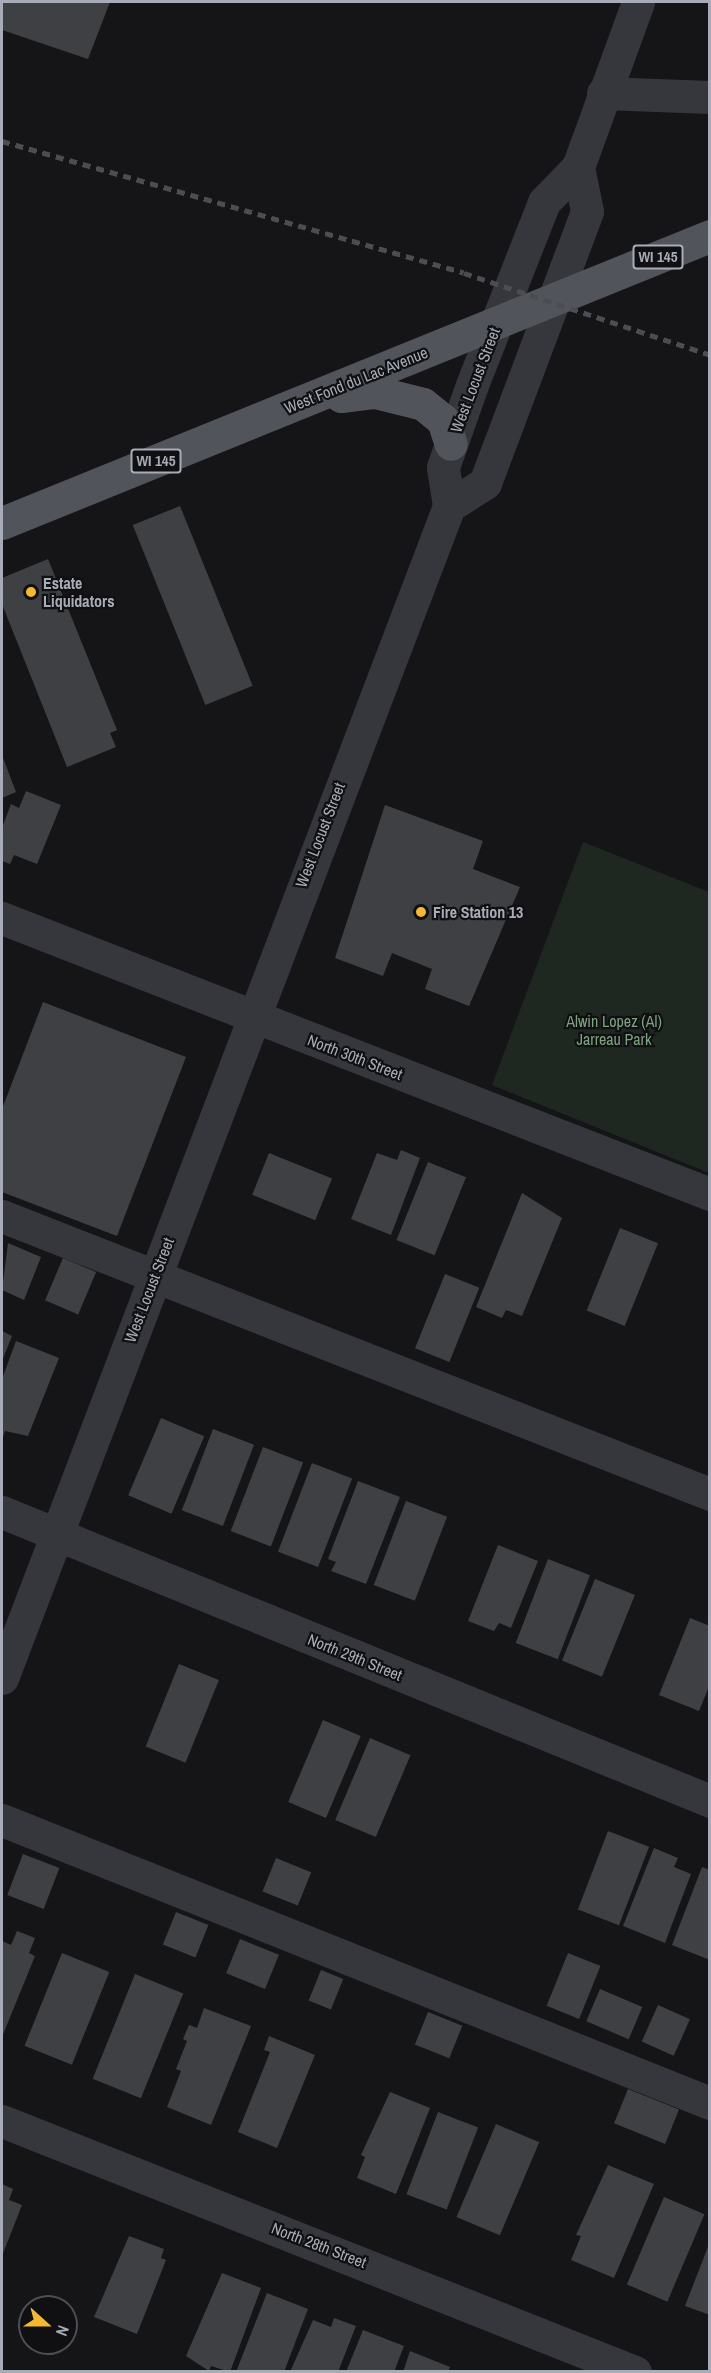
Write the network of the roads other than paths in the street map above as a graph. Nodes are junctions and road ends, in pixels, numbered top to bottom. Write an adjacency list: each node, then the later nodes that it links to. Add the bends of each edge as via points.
1 (638, 2): 2 (street, West Locust Street)
2 (603, 93): 3 (street); 4 (street, West Locust Street)
3 (710, 97)
4 (578, 167): 6 (street, via 587,211); 7 (street, West Locust Street, via 544,202)
5 (710, 236): 6 (main road, West Fond du Lac Avenue / WI 145)
6 (553, 302): 7 (main road, West Fond du Lac Avenue / WI 145); 10 (street, via 485,483)
7 (497, 322): 8 (main road, West Fond du Lac Avenue / WI 145); 9 (street, West Locust Street)
8 (310, 399): 9 (main road, via 375,392 403,396 443,420); 11 (main road, West Fond du Lac Avenue / WI 145)
9 (450, 444): 10 (street, West Locust Street, via 443,467)
10 (450, 506): 13 (street, West Locust Street)
11 (2, 523)
12 (2, 918): 13 (street, North 30th Street)
13 (251, 1018): 14 (street, North 30th Street); 16 (street, West Locust Street)
14 (710, 1194)
15 (2, 1216): 16 (street)
16 (155, 1273): 17 (street); 19 (street, West Locust Street)
17 (710, 1494)
18 (2, 1512): 19 (street, North 29th Street)
19 (57, 1534): 20 (street, West Locust Street); 21 (street, North 29th Street)
20 (2, 1678)
21 (710, 1801)
22 (2, 1820): 23 (street)
23 (710, 2103)
24 (2, 2121): 25 (street, North 28th Street)
25 (635, 2372)

